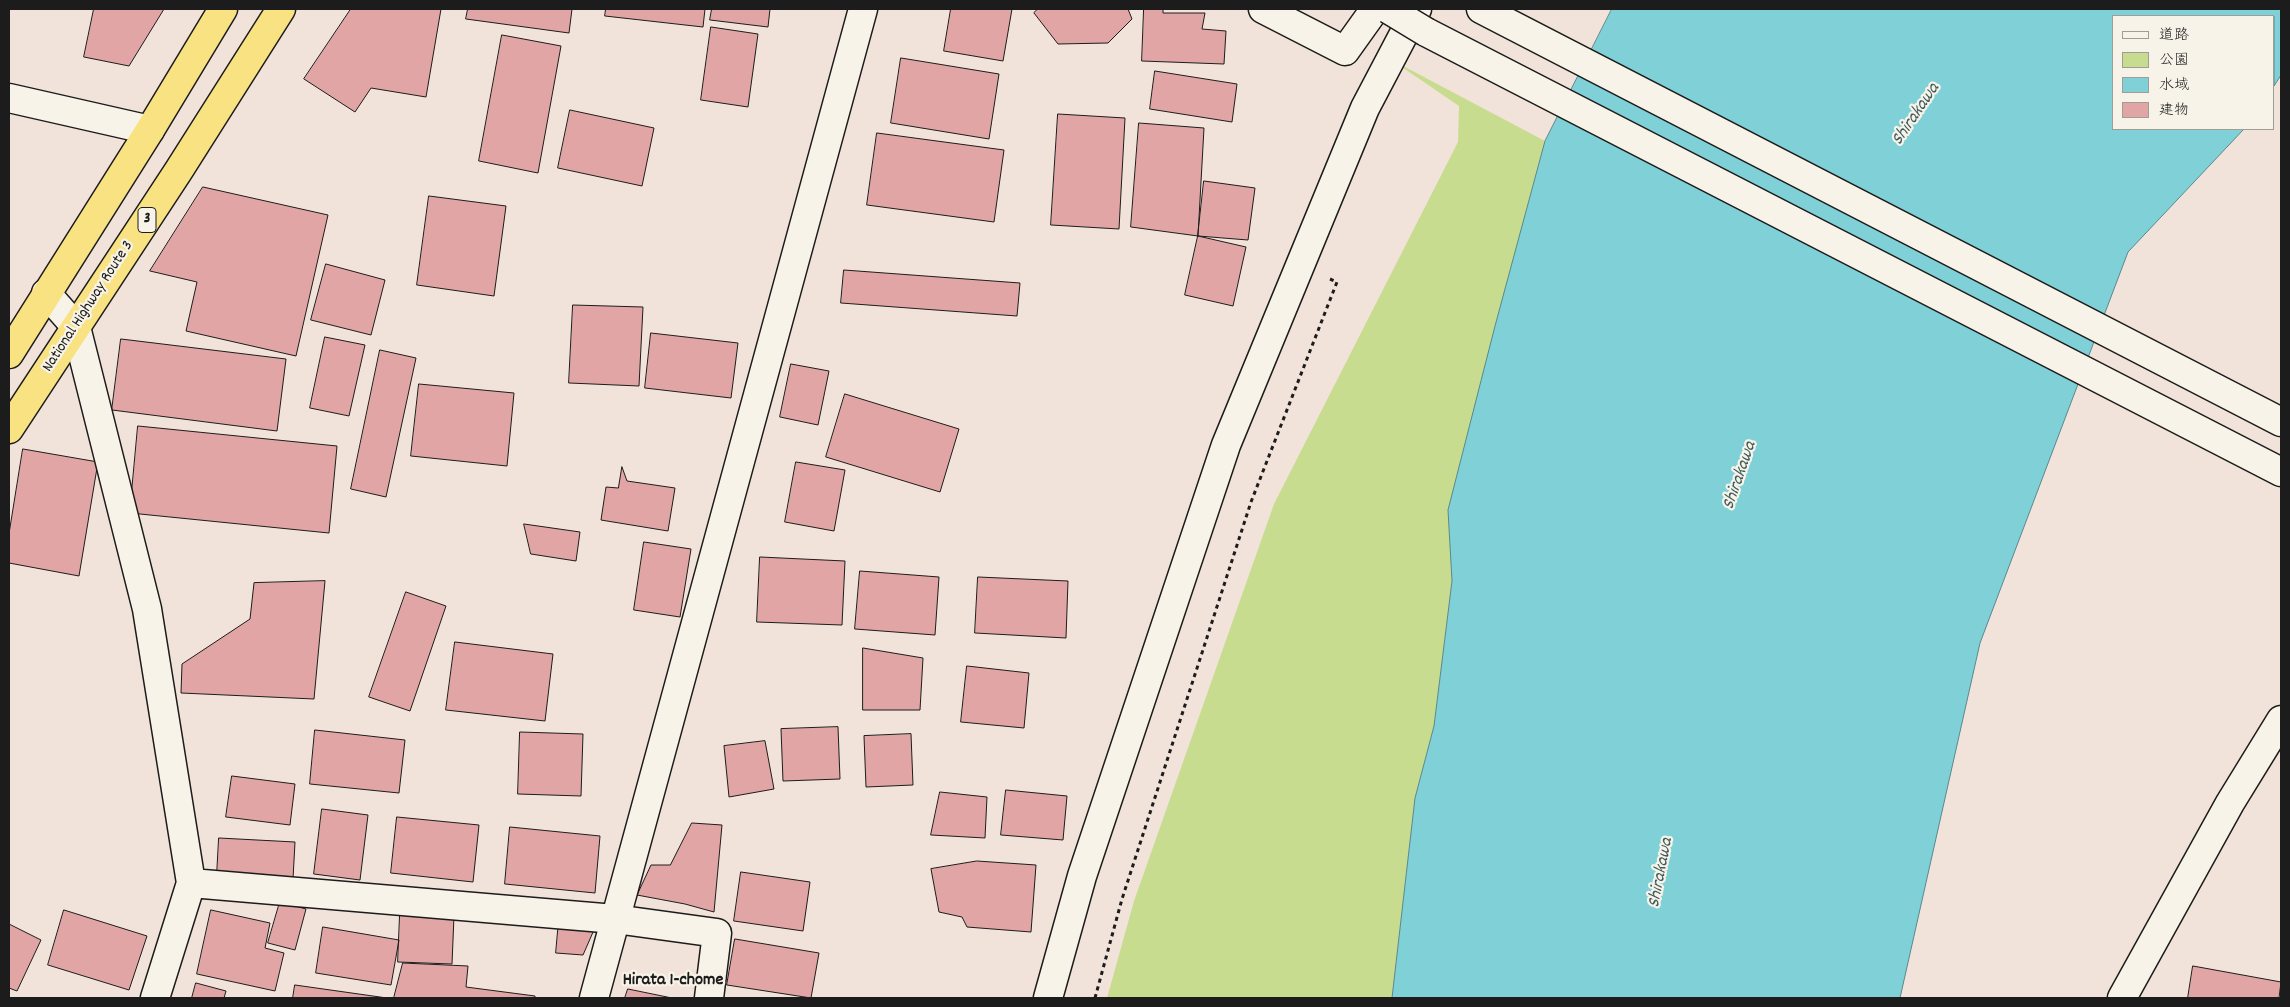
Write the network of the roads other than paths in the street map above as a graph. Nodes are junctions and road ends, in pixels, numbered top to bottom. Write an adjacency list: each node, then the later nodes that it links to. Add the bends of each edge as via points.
1 (223, 9): 9 (highway)
2 (281, 9): 11 (highway, National Highway Route 3 / 3)
3 (863, 9): 18 (street)
4 (1262, 9): 6 (street, via 1345,52)
5 (1481, 9): 13 (street)
6 (1373, 10): 7 (street, bridge)
7 (1417, 22): 15 (street); 22 (street, via 1365,108 1226,445 1082,876)
8 (9, 98): 9 (street)
9 (150, 130): 10 (highway)
10 (46, 293): 11 (street); 12 (highway)
11 (76, 327): 14 (highway, National Highway Route 3 / 3); 17 (street, via 147,609)
12 (9, 354)
13 (2281, 422)
14 (9, 429)
15 (2281, 472)
16 (2281, 720): 23 (street, via 2230,803)
17 (191, 883): 18 (street); 19 (street)
18 (615, 919): 20 (street); 21 (street, via 717,933)
19 (155, 998)
20 (594, 998)
21 (709, 998)
22 (1048, 998)
23 (2122, 998)

